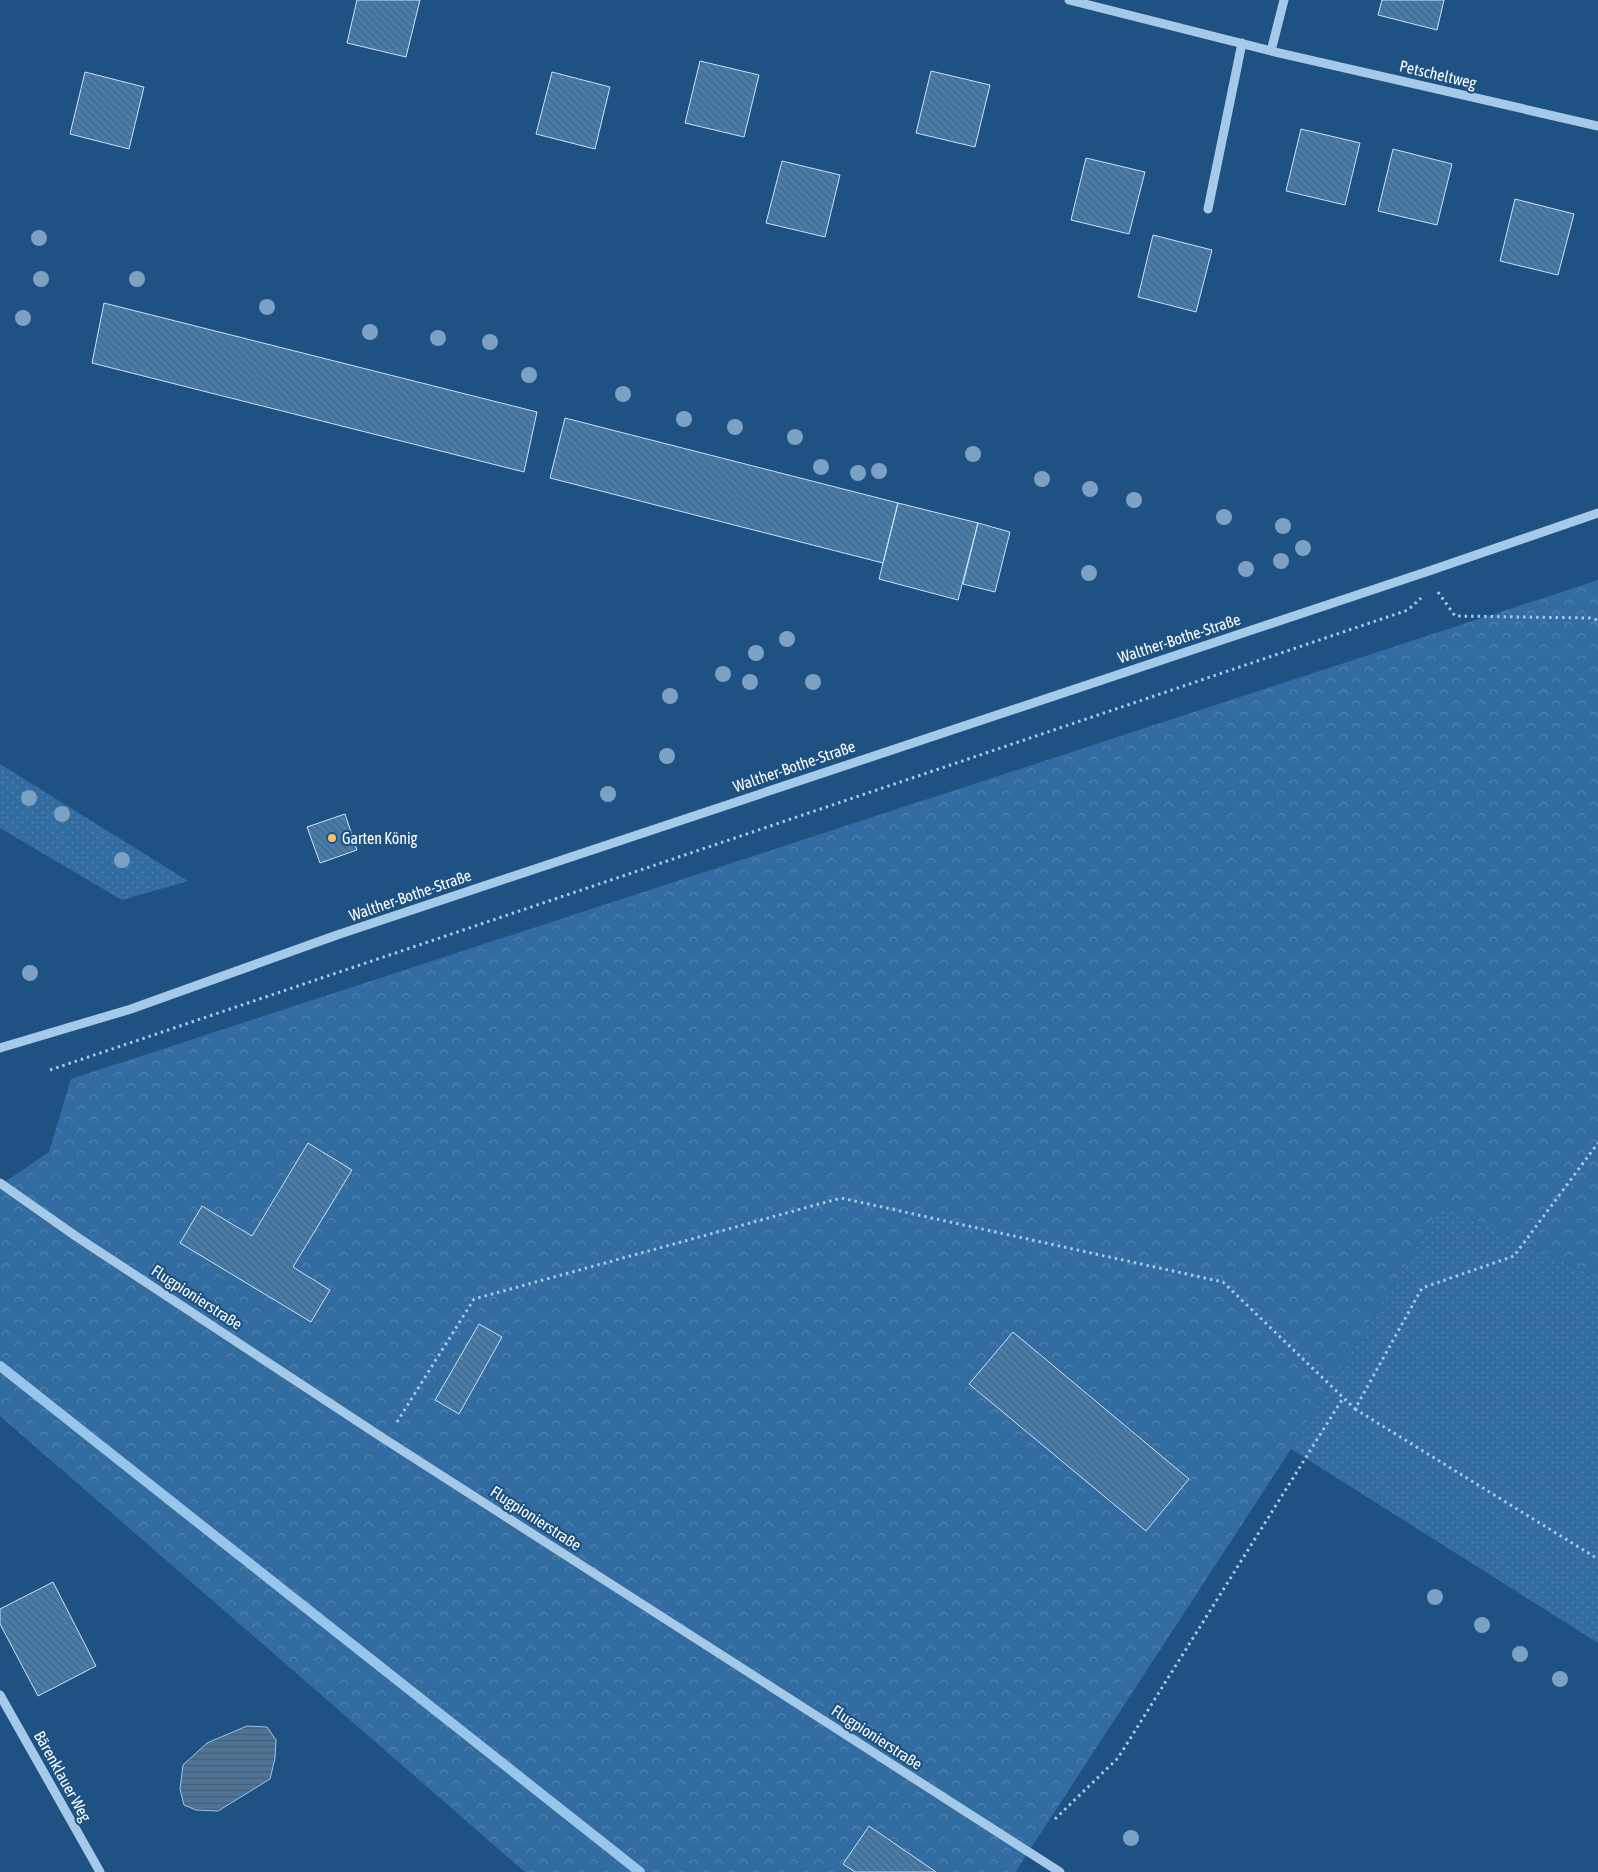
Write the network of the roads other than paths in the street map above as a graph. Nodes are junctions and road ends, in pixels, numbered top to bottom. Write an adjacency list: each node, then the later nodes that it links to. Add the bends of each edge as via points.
1 (1069, 0): 3 (street, Petscheltweg)
2 (1284, 0): 4 (street)
3 (1242, 43): 4 (street, Petscheltweg); 6 (street)
4 (1271, 50): 5 (street, Petscheltweg)
5 (1598, 126)
6 (1208, 209)
7 (1598, 512): 8 (street, Walther-Bothe-Straße, via 375,923 131,1009)
8 (0, 1048)
9 (0, 1183): 12 (street, Flugpionierstraße, via 386,1440)
10 (0, 1695): 11 (street, Bärenklauer Weg)
11 (100, 1872)
12 (1060, 1872)

